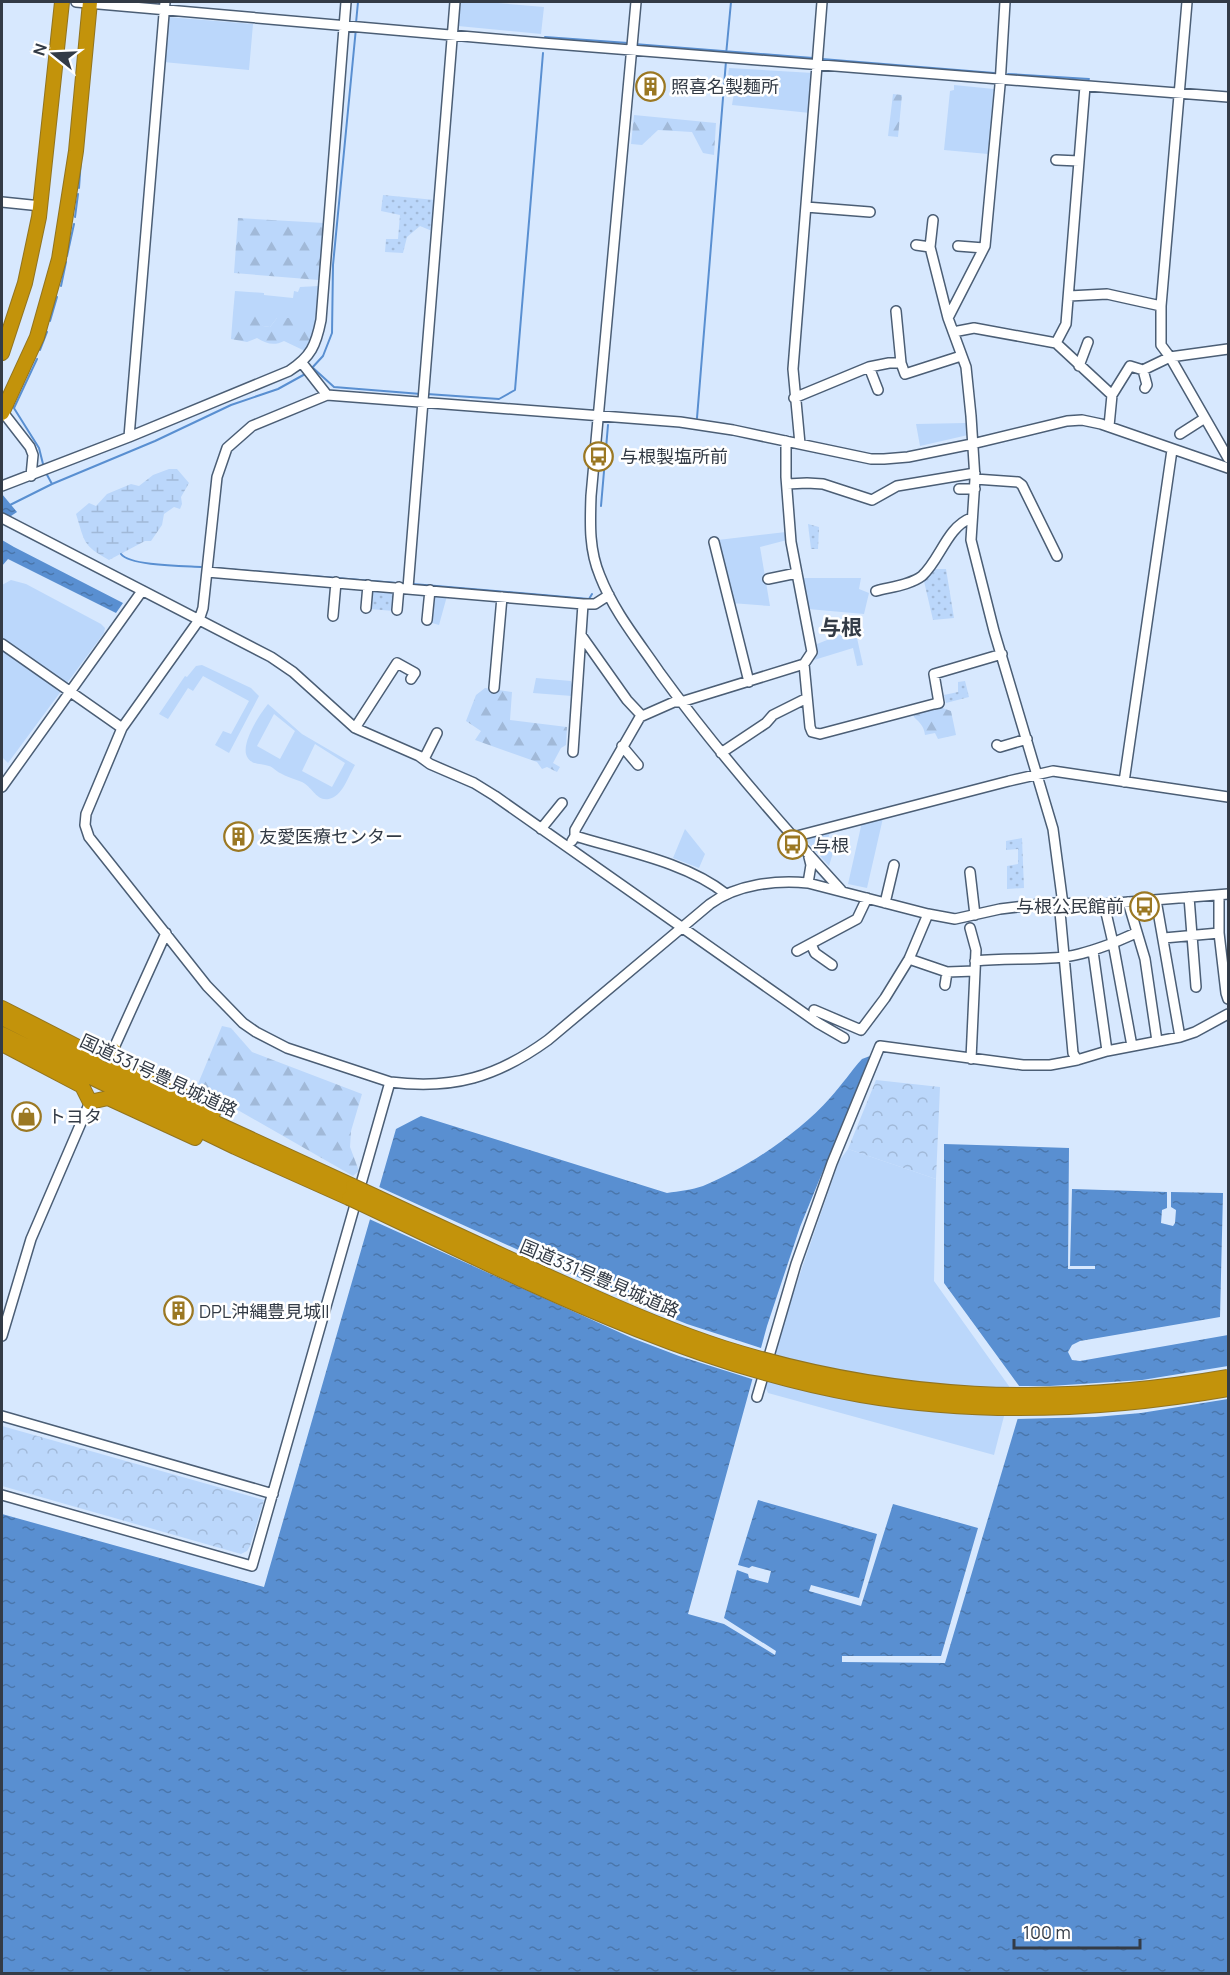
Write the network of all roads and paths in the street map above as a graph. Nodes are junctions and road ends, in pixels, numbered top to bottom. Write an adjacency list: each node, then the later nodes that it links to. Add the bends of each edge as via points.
1 (62, 2): 21 (highway)
2 (85, 2): 9 (street); 51 (highway, via 76,151 59,259 37,337)
3 (346, 2): 10 (street)
4 (455, 2): 11 (street)
5 (636, 2): 12 (street)
6 (822, 2): 13 (street)
7 (1005, 2): 14 (street)
8 (1187, 2): 16 (street)
9 (165, 5): 10 (street); 56 (street)
10 (345, 24): 11 (street); 40 (street, via 321,320 314,344)
11 (452, 35): 12 (street); 50 (street)
12 (632, 50): 13 (street); 52 (street)
13 (817, 65): 14 (street); 22 (street)
14 (1000, 79): 15 (street); 28 (street)
15 (1084, 86): 16 (street); 19 (street)
16 (1180, 93): 17 (street); 30 (street)
17 (1228, 97)
18 (1056, 160): 19 (street)
19 (1079, 161): 29 (street)
20 (2, 202): 21 (street)
21 (41, 206): 37 (highway, via 25,283)
22 (806, 207): 23 (street); 49 (street)
23 (870, 212)
24 (933, 220): 27 (street)
25 (916, 245): 27 (street)
26 (958, 246): 28 (street)
27 (930, 247): 32 (street)
28 (984, 248): 32 (street)
29 (1068, 296): 30 (street, via 1107,294); 35 (street, via 1066,324)
30 (1161, 306): 39 (street, via 1161,345)
31 (896, 311): 41 (street)
32 (948, 318): 33 (street)
33 (953, 332): 35 (street, via 974,328); 38 (street)
34 (1088, 342): 42 (street)
35 (1056, 343): 42 (street)
36 (1228, 349): 39 (street)
37 (2, 353)
38 (961, 356): 41 (street, via 904,374); 59 (street, via 967,376)
39 (1170, 357): 44 (street); 53 (street)
40 (302, 363): 47 (street); 56 (street)
41 (901, 363): 43 (street)
42 (1079, 366): 48 (street)
43 (869, 367): 46 (street); 49 (street)
44 (1143, 370): 45 (street); 48 (street, via 1132,361)
45 (1145, 388)
46 (878, 390)
47 (327, 395): 50 (street); 72 (street, via 252,426 227,448 217,477)
48 (1112, 395): 54 (street)
49 (794, 398): 58 (street)
50 (423, 401): 52 (street); 77 (street)
51 (2, 412): 63 (street, via 30,447)
52 (600, 415): 57 (street, via 680,422); 81 (street, via 590,537)
53 (1205, 418): 55 (street); 61 (street)
54 (1109, 426): 59 (street, via 1067,421); 60 (street)
55 (1180, 434)
56 (129, 437): 63 (street)
57 (786, 441): 58 (street); 65 (street)
58 (800, 444): 59 (street, via 884,459)
59 (972, 444): 64 (street)
60 (1172, 450): 62 (street); 111 (street)
61 (1228, 458)
62 (1228, 468)
63 (34, 475): 66 (street)
64 (975, 480): 65 (street, via 897,486 872,500 815,483); 67 (street); 68 (street); 71 (street, via 1018,482)
65 (787, 484): 73 (street)
66 (2, 486)
67 (959, 489)
68 (971, 518): 80 (street, via 953,533 922,575); 91 (street, via 975,560)
69 (4, 520): 79 (street)
70 (714, 542): 94 (street)
71 (1057, 556)
72 (207, 572): 75 (street); 87 (street)
73 (797, 573): 74 (street); 92 (street, via 812,652)
74 (768, 579)
75 (336, 582): 76 (street); 86 (street)
76 (368, 585): 77 (street); 84 (street)
77 (404, 588): 78 (street); 85 (street)
78 (430, 590): 82 (street); 88 (street)
79 (142, 591): 87 (street); 96 (street)
80 (876, 591)
81 (609, 595): 83 (street, via 594,604); 98 (street)
82 (502, 597): 83 (street); 95 (street)
83 (584, 604): 89 (street)
84 (366, 608)
85 (397, 610)
86 (333, 616)
87 (199, 620): 100 (street); 101 (street, via 282,664)
88 (428, 620)
89 (581, 635): 99 (street); 106 (street)
90 (2, 644): 96 (street)
91 (1002, 654): 97 (street, via 934,674 939,703 820,734 810,727); 103 (street)
92 (804, 664): 94 (street); 97 (street)
93 (411, 679): 101 (street, via 415,673 397,663)
94 (749, 682): 98 (street)
95 (494, 688)
96 (70, 692): 100 (street); 112 (street)
97 (807, 698): 107 (street, via 773,715)
98 (681, 702): 99 (street); 107 (street)
99 (642, 716): 105 (street)
100 (122, 728): 137 (street, via 86,814 87,831)
101 (355, 728): 108 (street)
102 (437, 733): 108 (street)
103 (1027, 739): 104 (street); 110 (street)
104 (997, 745)
105 (622, 746): 109 (street); 116 (street, via 574,830)
106 (573, 752)
107 (721, 753): 117 (street)
108 (424, 759): 115 (street, via 484,789)
109 (638, 765)
110 (1038, 775): 111 (street, via 1053,771); 117 (street); 131 (street, via 1057,852)
111 (1124, 782): 113 (street)
112 (2, 787)
113 (1228, 797)
114 (562, 803): 115 (street)
115 (541, 829): 118 (street)
116 (575, 836): 118 (street); 124 (street, via 682,870)
117 (793, 837): 119 (street)
118 (567, 848): 135 (street)
119 (809, 855): 122 (street); 123 (street)
120 (894, 865): 130 (street)
121 (970, 872): 134 (street)
122 (808, 883): 123 (street); 124 (street, via 772,883)
123 (841, 890): 127 (street)
124 (726, 894): 135 (street)
125 (1224, 894): 126 (street); 139 (street)
126 (1189, 897): 128 (street); 140 (street)
127 (867, 898): 130 (street); 143 (street, via 857,919)
128 (1156, 900): 129 (street); 141 (street)
129 (1128, 902): 132 (street); 138 (street)
130 (885, 903): 133 (street)
131 (1062, 903): 132 (street); 134 (street); 146 (street)
132 (1104, 904): 142 (street)
133 (928, 914): 134 (street, via 954,919); 147 (street)
134 (975, 915)
135 (682, 927): 160 (street); 168 (street, via 548,1040 506,1067 445,1084)
136 (970, 928): 149 (street, via 976,950)
137 (166, 933): 164 (street); 168 (street, via 224,1005 256,1032 287,1048)
138 (1136, 933): 142 (street); 161 (street, via 1145,959)
139 (1219, 933): 140 (street); 153 (street)
140 (1191, 935): 141 (street); 152 (street)
141 (1164, 938): 159 (street)
142 (1113, 943): 145 (street); 163 (street)
143 (811, 944): 144 (street); 148 (street, via 815,953)
144 (797, 951)
145 (1093, 951): 146 (street); 165 (street)
146 (1065, 957): 149 (street, via 1011,958); 167 (street, via 1073,1053)
147 (909, 959): 150 (street); 155 (street, via 861,1030)
148 (832, 965)
149 (975, 966): 150 (street); 166 (street)
150 (947, 972): 151 (street)
151 (945, 985)
152 (1196, 987)
153 (1228, 999)
154 (2, 1008): 164 (highway, via 84,1050)
155 (814, 1010)
156 (1228, 1014): 159 (street)
157 (2, 1018): 170 (highway, 国道331号豊見城道路, via 154,1095)
158 (2, 1034): 171 (highway, 国道331号豊見城道路)
159 (1180, 1037): 161 (street)
160 (844, 1038)
161 (1156, 1041): 163 (street)
162 (2, 1044): 169 (highway, via 82,1086)
163 (1132, 1046): 165 (street)
164 (113, 1050): 170 (highway, via 116,1063 197,1102)
165 (1107, 1051): 167 (street)
166 (971, 1059): 167 (street, via 1037,1066); 176 (street, via 880,1046 796,1264)
167 (1077, 1060)
168 (390, 1082): 178 (street)
169 (90, 1102): 171 (highway, via 108,1098 198,1139); 173 (street, via 31,1239)
170 (244, 1134): 172 (highway, 国道331号豊見城道路)
171 (235, 1147): 172 (highway, 国道331号豊見城道路)
172 (351, 1192): 174 (highway, 国道331号豊見城道路, bridge, via 626,1311 722,1347 819,1374 892,1387 1019,1396 1144,1390); 175 (highway, 国道331号豊見城道路, bridge, via 522,1279 632,1327 714,1357 818,1386 916,1402 1017,1408 1147,1402)
173 (2, 1336)
174 (1228, 1377)
175 (1228, 1389)
176 (757, 1397)
177 (2, 1416): 178 (street)
178 (273, 1494): 179 (street, via 252,1566)
179 (2, 1495)

